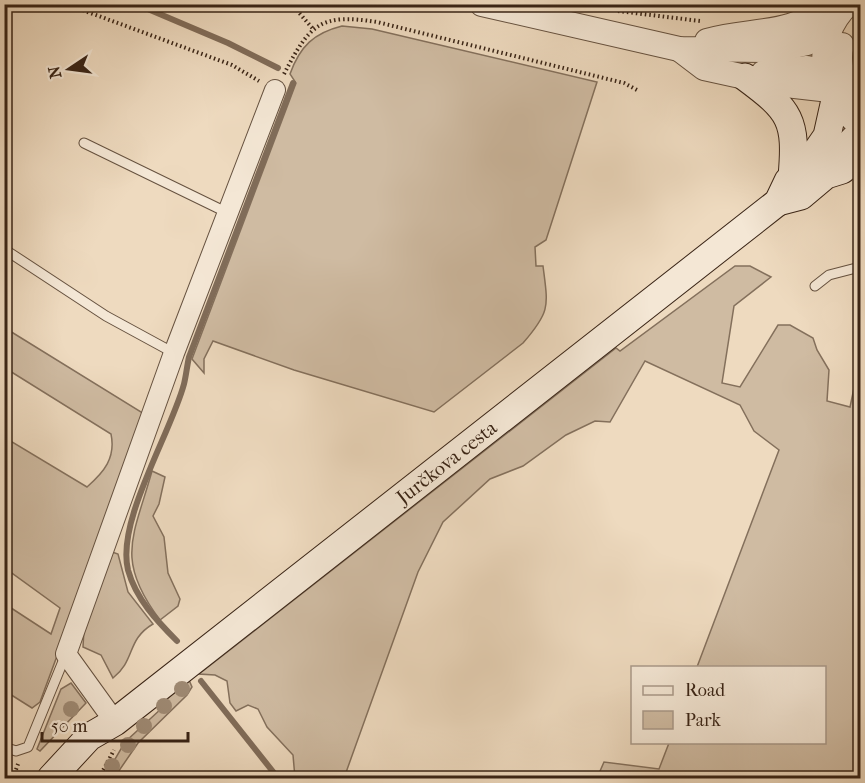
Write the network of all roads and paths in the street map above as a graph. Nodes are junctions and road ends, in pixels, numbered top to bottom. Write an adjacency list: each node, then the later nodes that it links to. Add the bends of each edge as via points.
1 (66, 4): 14 (path, via 232,65)
2 (279, 4): 9 (path, via 295,8)
3 (482, 4): 11 (street)
4 (826, 4): 11 (street, via 807,21 791,27 730,33)
5 (849, 4): 10 (street)
6 (606, 9): 8 (path)
7 (861, 15): 13 (street, via 843,39)
8 (707, 21)
9 (314, 30): 14 (path, via 299,45); 15 (path, via 328,20 345,17 377,22 624,83)
10 (829, 31): 11 (street, via 807,43 776,50); 13 (street, via 824,50)
11 (679, 50): 12 (street, via 704,68)
12 (745, 77): 13 (street); 21 (main road, Jurčkova cesta, via 779,104 791,126 795,143)
13 (839, 88): 16 (street); 21 (main road, Jurčkova cesta, via 827,135)
14 (275, 90): 23 (street)
15 (639, 91)
16 (861, 124)
17 (861, 133): 20 (main road, Jurčkova cesta, via 832,161)
18 (84, 143): 23 (lane)
19 (861, 155): 20 (main road, Jurčkova cesta, via 842,170)
20 (826, 175): 22 (main road, Jurčkova cesta, via 801,196)
21 (792, 177): 22 (main road, Jurčkova cesta)
22 (778, 202): 29 (main road, Jurčkova cesta)
23 (228, 213): 27 (street)
24 (4, 249): 27 (lane, via 106,316)
25 (861, 267): 26 (lane, via 829,275)
26 (815, 286)
27 (174, 353): 28 (street)
28 (66, 654): 29 (street); 30 (lane, via 28,747 16,751)
29 (116, 722): 31 (main road, Jurčkova cesta, via 89,737); 32 (main road, Jurčkova cesta)
30 (4, 747)
31 (51, 778)
32 (69, 778)

